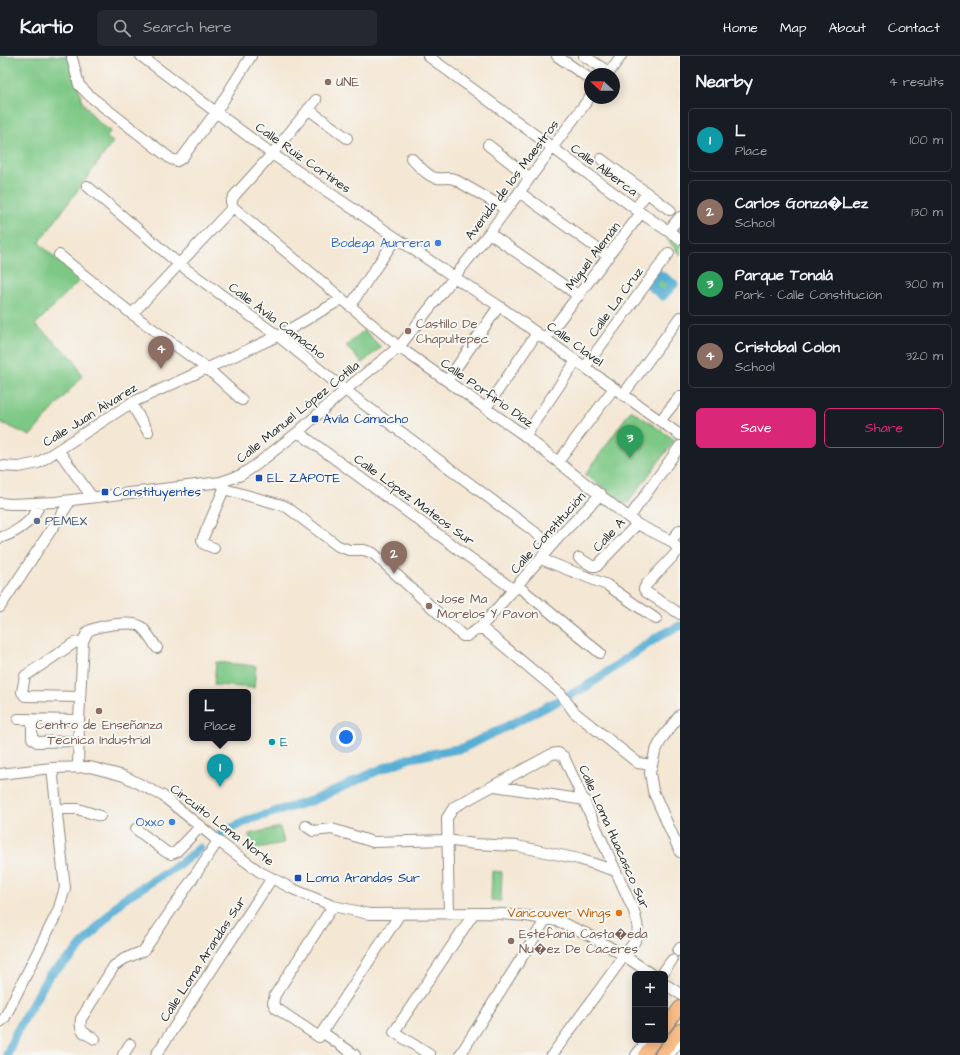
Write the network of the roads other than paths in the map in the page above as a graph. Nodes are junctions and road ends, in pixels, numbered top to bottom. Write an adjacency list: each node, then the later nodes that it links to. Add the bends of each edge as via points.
1 (141, 56): 14 (street, Calle Ruiz Cortines)
2 (251, 56): 14 (street)
3 (428, 56): 17 (street, Calle Alberca)
4 (556, 56): 10 (street)
5 (584, 56): 8 (street)
6 (621, 56): 9 (street)
7 (72, 58): 14 (street, via 79,85 91,98 171,159 177,161 182,158)
8 (601, 68)
9 (612, 68)
10 (584, 75)
11 (316, 100): 13 (street)
12 (585, 104): 17 (street, Avenida de los Maestros)
13 (308, 109): 15 (street); 18 (street)
14 (216, 112): 18 (street, Calle Ruiz Cortines)
15 (347, 138)
16 (488, 145): 21 (street)
17 (552, 148): 21 (street, Avenida de los Maestros); 28 (street, Calle Alberca)
18 (272, 154): 25 (street, via 234,196); 32 (street, Calle Ruiz Cortines)
19 (411, 158): 26 (street, via 432,177 454,179)
20 (601, 158): 24 (street)
21 (530, 178): 23 (street, Avenida de los Maestros)
22 (87, 186): 37 (street, Calle Ávila Camacho)
23 (519, 192): 26 (street, Avenida de los Maestros); 36 (street)
24 (647, 193): 27 (street); 28 (street, Miguel Alemán)
25 (232, 204): 37 (street); 40 (street, Calle Porfirio Díaz)
26 (506, 209): 31 (street, Avenida de los Maestros)
27 (670, 210)
28 (638, 211): 30 (street); 36 (street, Miguel Alemán)
29 (680, 217): 30 (street)
30 (669, 230): 33 (street)
31 (489, 232): 38 (street, Avenida de los Maestros); 39 (street)
32 (396, 238): 38 (street, Calle Ruiz Cortines); 40 (street, Calle Juan Álvarez)
33 (680, 239)
34 (669, 253): 49 (street, Calle La Cruz)
35 (59, 255): 42 (street)
36 (609, 257): 39 (street, Miguel Alemán)
37 (179, 264): 42 (street); 45 (street, Calle Ávila Camacho)
38 (454, 278): 41 (street, Calle Clavel); 47 (street, Calle Manuel López Cotilla)
39 (579, 296): 46 (street, Miguel Alemán)
40 (346, 303): 45 (street, Calle Juan Álvarez); 47 (street, Calle Porfirio Díaz)
41 (499, 306): 44 (street, Calle Clavel); 51 (street)
42 (132, 314): 50 (street)
43 (680, 318): 54 (street)
44 (537, 333): 46 (street, Calle Clavel); 58 (street)
45 (278, 336): 50 (street, Calle Juan Álvarez); 53 (street, Calle Ávila Camacho)
46 (545, 339): 48 (street, Calle Clavel)
47 (400, 348): 51 (street, Calle Porfirio Díaz); 53 (street, Calle Manuel López Cotilla)
48 (576, 361): 49 (street, Calle Clavel); 63 (street)
49 (585, 367): 52 (street, Calle Clavel)
50 (208, 369): 56 (street); 57 (street, Calle Juan Álvarez)
51 (447, 381): 58 (street, Calle Porfirio Díaz)
52 (614, 388): 54 (street, Calle Clavel); 66 (street)
53 (346, 390): 61 (street, Calle Manuel López Cotilla); 78 (street, Calle Ávila Camacho)
54 (623, 395): 59 (street, Calle Clavel)
55 (680, 396): 59 (street)
56 (242, 400)
57 (131, 403): 60 (street); 65 (street, Calle Juan Álvarez)
58 (486, 408): 63 (street, Calle Porfirio Díaz)
59 (660, 421): 62 (street, Calle Clavel)
60 (148, 432)
61 (298, 432): 68 (street, Calle Manuel López Cotilla, via 251,469); 83 (street, Calle López Mateos Sur)
62 (680, 434)
63 (525, 436): 66 (street, Calle Porfirio Díaz)
64 (680, 446): 74 (street)
65 (58, 450): 67 (street, Calle Juan Álvarez, via 38,463 19,467); 70 (street)
66 (558, 462): 69 (street, Calle Porfirio Díaz)
67 (0, 466)
68 (222, 485): 70 (street, Calle Manuel López Cotilla); 79 (street, via 202,540 204,544); 87 (street, Calle Constitución, via 288,508 338,546 373,553 463,636 468,636)
69 (601, 494): 74 (street, Calle Porfirio Díaz); 78 (street, Calle Constitución)
70 (92, 497): 71 (street, Calle Manuel López Cotilla)
71 (71, 500): 73 (street, Calle Manuel López Cotilla); 84 (street)
72 (0, 503): 73 (street, Calle Manuel López Cotilla)
73 (40, 503): 76 (street, via 32,519)
74 (633, 521): 77 (street, Calle Porfirio Díaz); 81 (street, Calle A, via 597,566 592,566)
75 (680, 530): 77 (street)
76 (0, 538)
77 (671, 541): 80 (street, Calle Porfirio Díaz)
78 (552, 545): 82 (street, Calle Constitución)
79 (214, 548)
80 (679, 550): 85 (street, via 644,589)
81 (579, 558)
82 (541, 559): 83 (street, Calle Constitución); 86 (street, via 607,585)
83 (516, 588): 87 (street, Calle Constitución); 90 (street, Calle López Mateos Sur)
84 (0, 607)
85 (680, 614)
86 (656, 619)
87 (481, 627): 97 (street, via 561,694 574,712 638,763)
88 (83, 641): 89 (street, via 88,631 96,627 133,623 144,630); 91 (street); 91 (street, via 74,643 25,676 22,692 25,696)
89 (157, 648)
90 (600, 653)
91 (80, 697): 94 (street)
92 (18, 719): 93 (street)
93 (32, 719): 94 (street); 96 (street, via 32,738 37,742)
94 (79, 720): 96 (street)
95 (678, 720): 97 (street, via 663,738 655,752)
96 (78, 741): 99 (street)
97 (652, 765): 110 (street, via 650,773 653,791)
98 (52, 768): 99 (street, Circuito Loma Norte); 100 (street, Circuito Loma Norte); 103 (street)
99 (78, 768): 105 (street, Circuito Loma Norte, via 90,767 124,776 163,796)
100 (0, 774)
101 (495, 786): 102 (street); 102 (street, Calle Loma Huacasco Sur, via 558,753 564,757); 108 (street, via 454,807 447,818)
102 (585, 800): 111 (street, Calle Loma Huacasco Sur)
103 (57, 809): 104 (street, via 78,809); 127 (street, via 65,888 63,897 4,1019)
104 (100, 816)
105 (201, 826): 107 (street, via 171,854); 109 (street, Circuito Loma Norte)
106 (306, 826): 108 (street, via 313,831 332,829 373,842)
107 (136, 829)
108 (446, 840): 111 (street, via 517,846 579,859); 116 (street)
109 (218, 841): 112 (street, Circuito Loma Norte); 131 (street, via 148,946 114,966 81,1019 80,1027 84,1033)
110 (680, 852)
111 (616, 871): 118 (street, Calle Loma Huacasco Sur, via 639,927 635,941)
112 (272, 878): 113 (street, Circuito Loma Norte); 137 (street, Calle Loma Arandas Sur)
113 (333, 906): 115 (street, Circuito Loma Norte, via 369,914); 130 (street, via 275,995 273,1003 276,1008)
114 (474, 913): 116 (street, Circuito Loma Norte); 117 (street, Circuito Loma Norte); 139 (street, via 394,1032)
115 (400, 914): 116 (street, Circuito Loma Norte); 130 (street)
116 (448, 914)
117 (546, 919): 118 (street, Circuito Loma Norte, via 558,921 587,934); 140 (street)
118 (625, 956): 120 (street, Circuito Loma Norte); 141 (street, Calle Loma Huacasco Sur)
119 (672, 960): 121 (street)
120 (647, 971)
121 (664, 971)
122 (668, 986): 123 (street)
123 (680, 994)
124 (680, 1002): 126 (street)
125 (680, 1008): 128 (main road)
126 (668, 1014)
127 (0, 1022)
128 (668, 1023)
129 (680, 1030): 144 (main road)
130 (321, 1035): 138 (street)
131 (95, 1039)
132 (680, 1040): 145 (street)
133 (646, 1043): 142 (street)
134 (653, 1043): 143 (main road)
135 (130, 1044): 136 (street)
136 (123, 1055)
137 (156, 1055)
138 (355, 1055)
139 (430, 1055)
140 (460, 1055)
141 (552, 1055)
142 (636, 1055)
143 (644, 1055)
144 (661, 1055)
145 (669, 1055)

